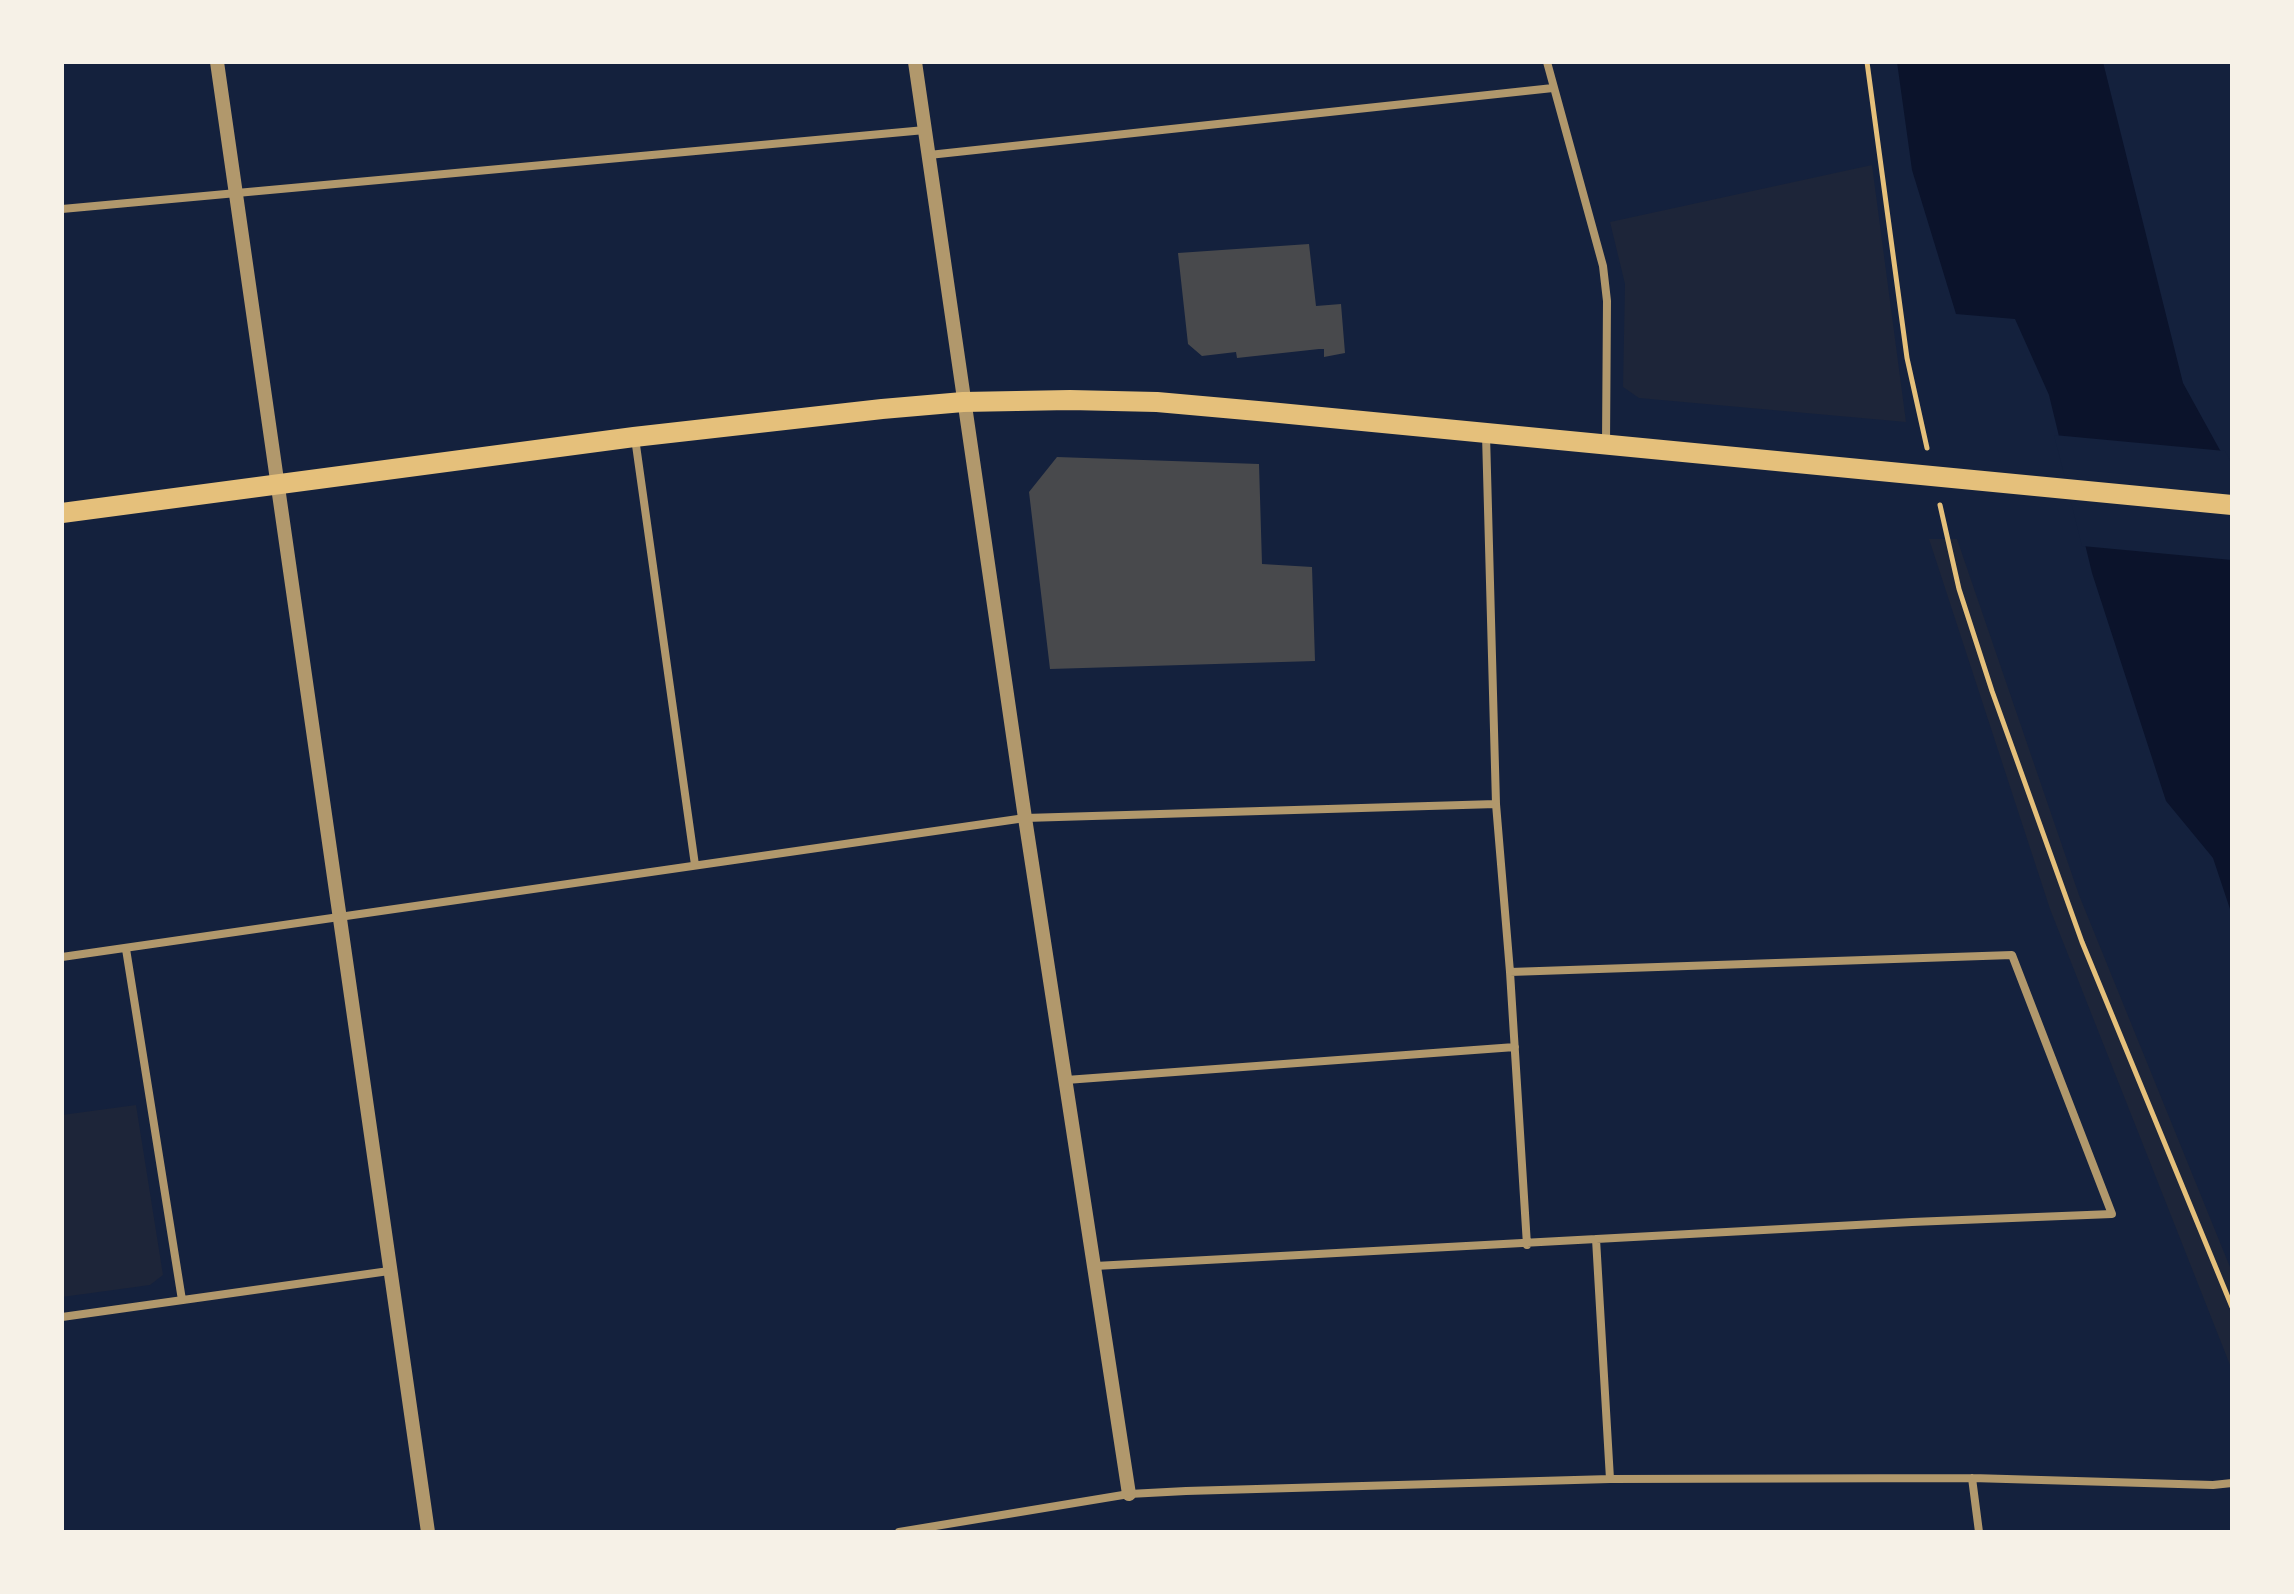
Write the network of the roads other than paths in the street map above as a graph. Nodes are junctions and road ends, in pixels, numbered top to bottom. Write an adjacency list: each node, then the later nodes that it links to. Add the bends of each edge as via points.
1 (217, 62): 7 (street)
2 (915, 62): 5 (street)
3 (1547, 62): 4 (street)
4 (1553, 88): 6 (street); 12 (street, via 1603,266)
5 (925, 130): 6 (street); 7 (street)
6 (929, 155): 9 (street)
7 (238, 194): 8 (street); 13 (street)
8 (62, 209)
9 (963, 402): 10 (main road, via 1157,402); 11 (main road); 17 (street)
10 (1486, 434): 12 (main road); 16 (street)
11 (634, 437): 13 (main road); 18 (street)
12 (1606, 444): 14 (main road)
13 (279, 483): 15 (main road); 19 (street)
14 (2232, 505)
15 (62, 513)
16 (1496, 804): 17 (street); 22 (street)
17 (1025, 818): 18 (street); 24 (street)
18 (695, 865): 19 (street)
19 (340, 918): 20 (street); 28 (street)
20 (126, 949): 21 (street); 29 (street)
21 (62, 957)
22 (1510, 972): 23 (street); 25 (street, via 2012,955 2112,1214)
23 (1515, 1047): 24 (street); 26 (street)
24 (1066, 1080): 27 (street)
25 (1596, 1239): 26 (street); 32 (street)
26 (1527, 1245): 27 (street)
27 (1095, 1266): 34 (street)
28 (389, 1271): 29 (street); 35 (street)
29 (182, 1300): 30 (street)
30 (62, 1317)
31 (1972, 1478): 32 (street); 33 (street); 37 (street)
32 (1610, 1479): 34 (street)
33 (2232, 1483)
34 (1129, 1494): 36 (street)
35 (428, 1532)
36 (899, 1532)
37 (1979, 1532)

